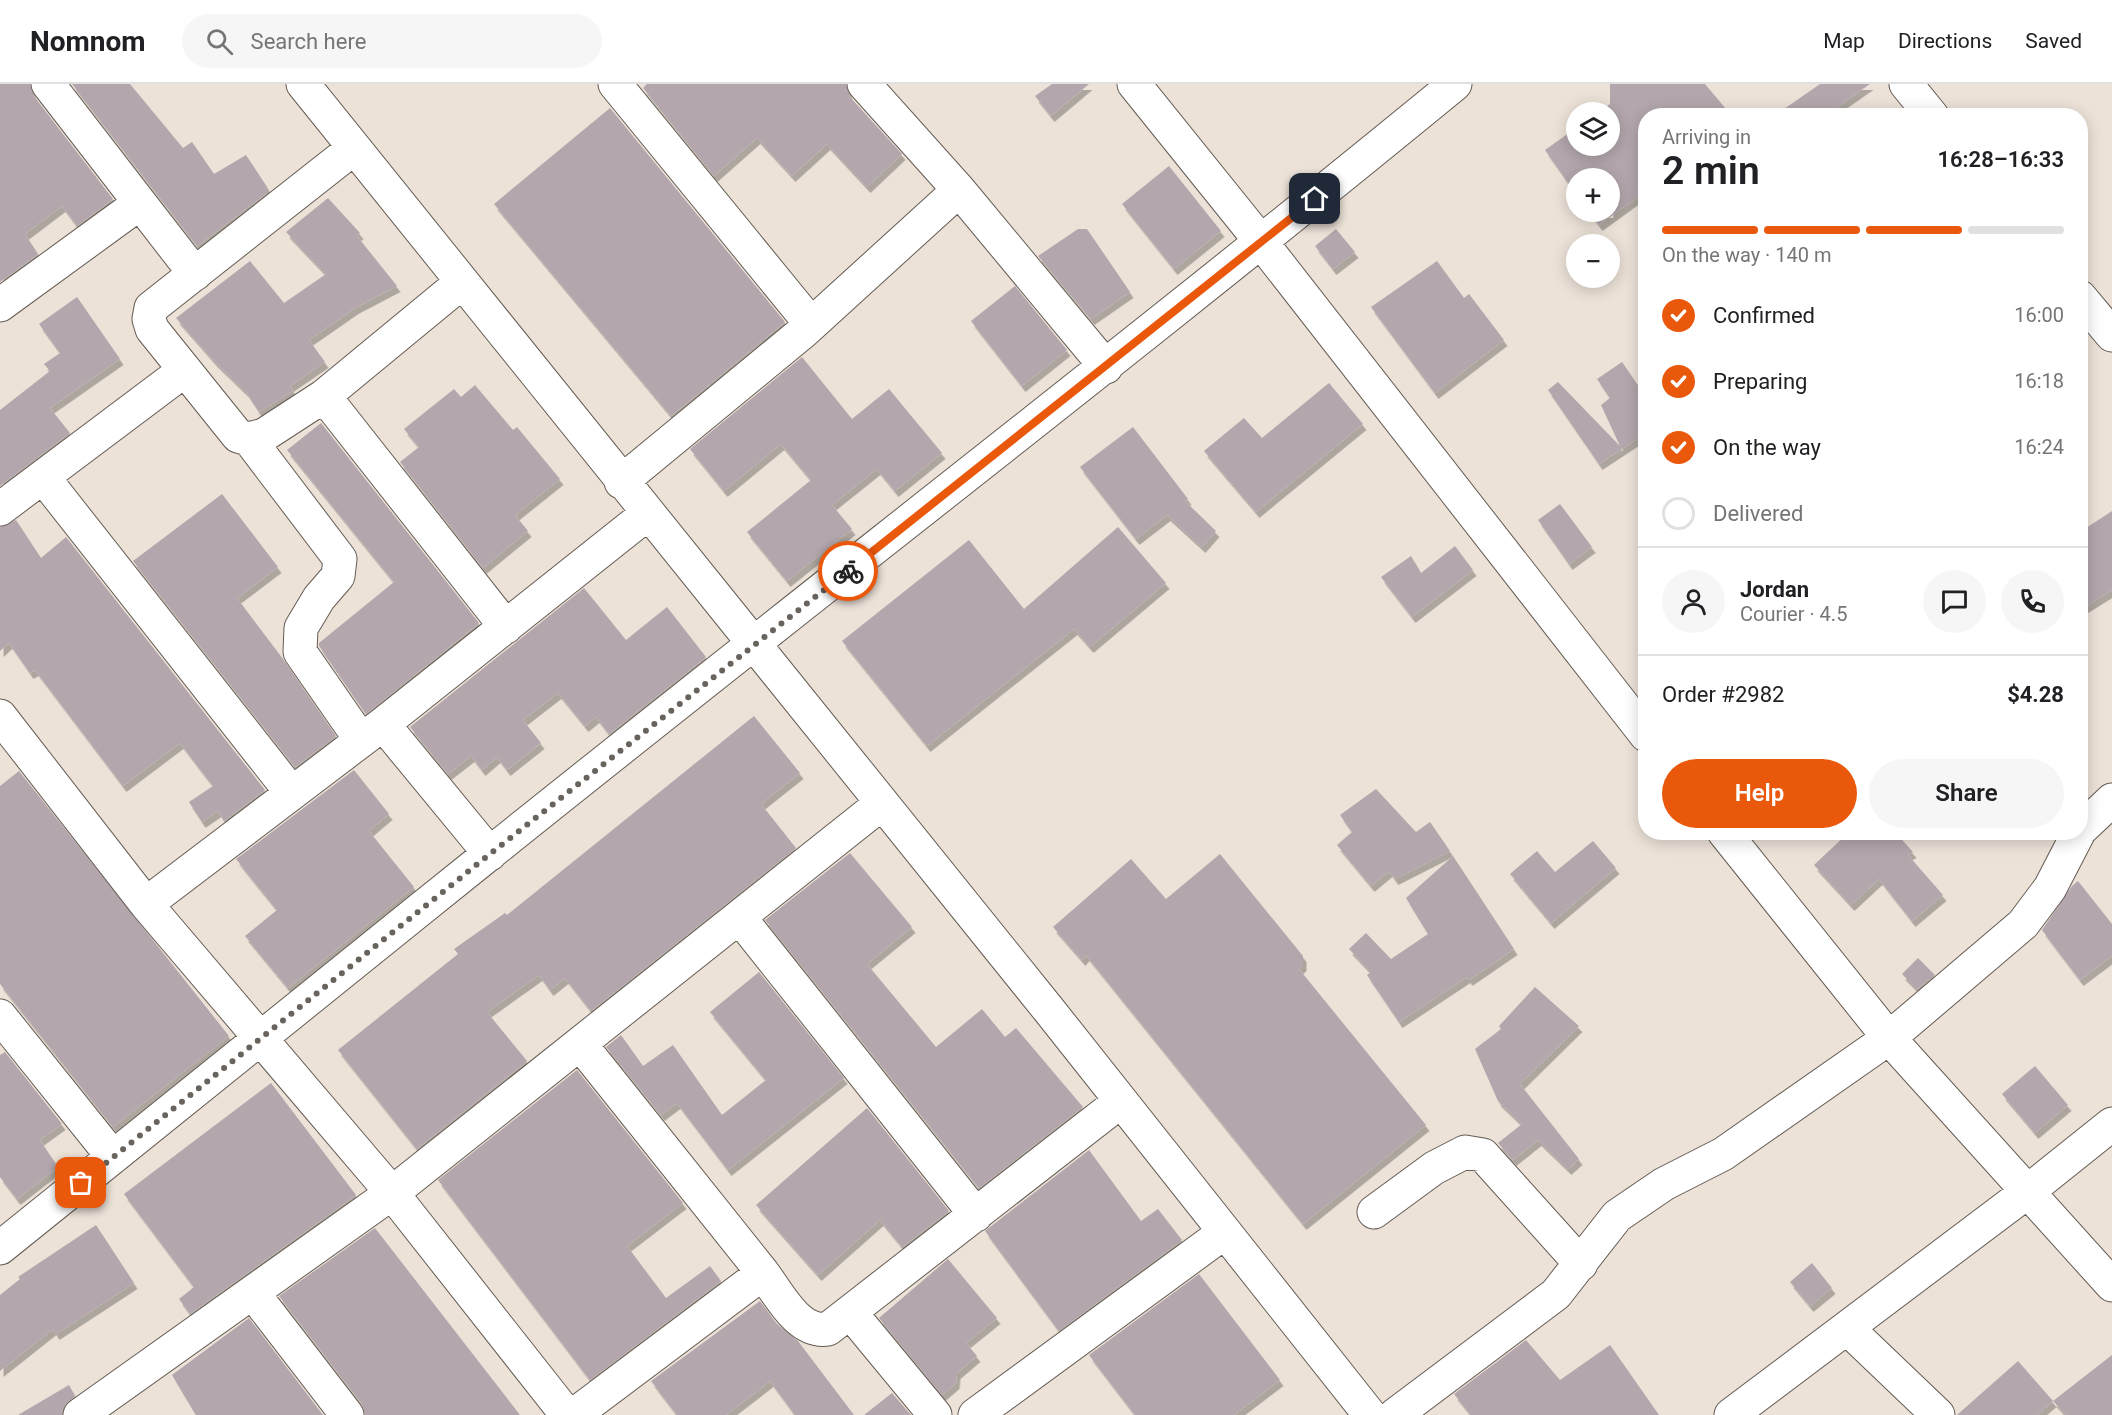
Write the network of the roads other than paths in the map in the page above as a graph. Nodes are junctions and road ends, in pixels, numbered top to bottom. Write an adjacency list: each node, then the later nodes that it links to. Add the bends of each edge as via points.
1 (48, 84): 11 (street)
2 (303, 84): 9 (street)
3 (615, 84): 17 (street)
4 (864, 84): 10 (street)
5 (1134, 84): 12 (street)
6 (1455, 84): 12 (street)
7 (1906, 84): 8 (street)
8 (1926, 108)
9 (354, 148): 13 (street); 14 (street)
10 (959, 190): 17 (street); 19 (street)
11 (140, 204): 13 (street); 15 (street)
12 (1262, 243): 19 (street); 29 (street)
13 (195, 274): 20 (street, via 151,308 149,319 152,329)
14 (461, 283): 21 (street); 24 (street)
15 (0, 305)
16 (2088, 306): 18 (street)
17 (811, 324): 24 (street)
18 (2112, 335)
19 (1106, 367): 28 (street)
20 (184, 370): 22 (street, via 238,436); 23 (street)
21 (324, 396): 22 (street, via 264,435); 27 (street)
22 (249, 439): 31 (street, via 340,559 338,576 301,628 300,652)
23 (43, 477): 25 (street); 32 (street)
24 (621, 482): 26 (street)
25 (0, 509)
26 (647, 514): 27 (street); 28 (street)
27 (506, 627): 31 (street)
28 (754, 646): 34 (street); 38 (street)
29 (1638, 725)
30 (6, 732): 39 (street)
31 (372, 732): 32 (street); 38 (street)
32 (291, 792): 39 (street)
33 (2112, 800): 35 (street)
34 (881, 804): 40 (street); 45 (street)
35 (2088, 823)
36 (1730, 840): 42 (street)
37 (2075, 840): 42 (street, via 2050,888 2023,924)
38 (490, 854): 43 (street)
39 (146, 904): 43 (street)
40 (740, 918): 44 (street); 51 (street)
41 (5, 1031): 47 (street)
42 (1889, 1038): 48 (street); 54 (street, via 1724,1154 1664,1184 1617,1216)
43 (260, 1041): 47 (street); 49 (street)
44 (581, 1045): 49 (street); 55 (street)
45 (1121, 1101): 51 (street); 52 (street)
46 (2112, 1124): 48 (street)
47 (113, 1157): 53 (street)
48 (2027, 1192): 56 (street); 59 (street)
49 (392, 1193): 57 (street); 62 (street)
50 (1374, 1212): 54 (street, via 1434,1168 1465,1152 1483,1155)
51 (976, 1215): 58 (street)
52 (1225, 1232): 65 (street); 66 (street)
53 (0, 1248)
54 (1581, 1264): 67 (street, via 1556,1294)
55 (763, 1273): 58 (street, via 804,1326 816,1331 828,1329); 63 (street)
56 (2112, 1285)
57 (253, 1293): 60 (street); 61 (street)
58 (850, 1312): 64 (street)
59 (1848, 1329): 68 (street); 69 (street)
60 (80, 1415)
61 (347, 1415)
62 (567, 1415)
63 (574, 1415)
64 (935, 1415)
65 (975, 1415)
66 (1370, 1415)
67 (1395, 1415)
68 (1731, 1415)
69 (1938, 1415)

